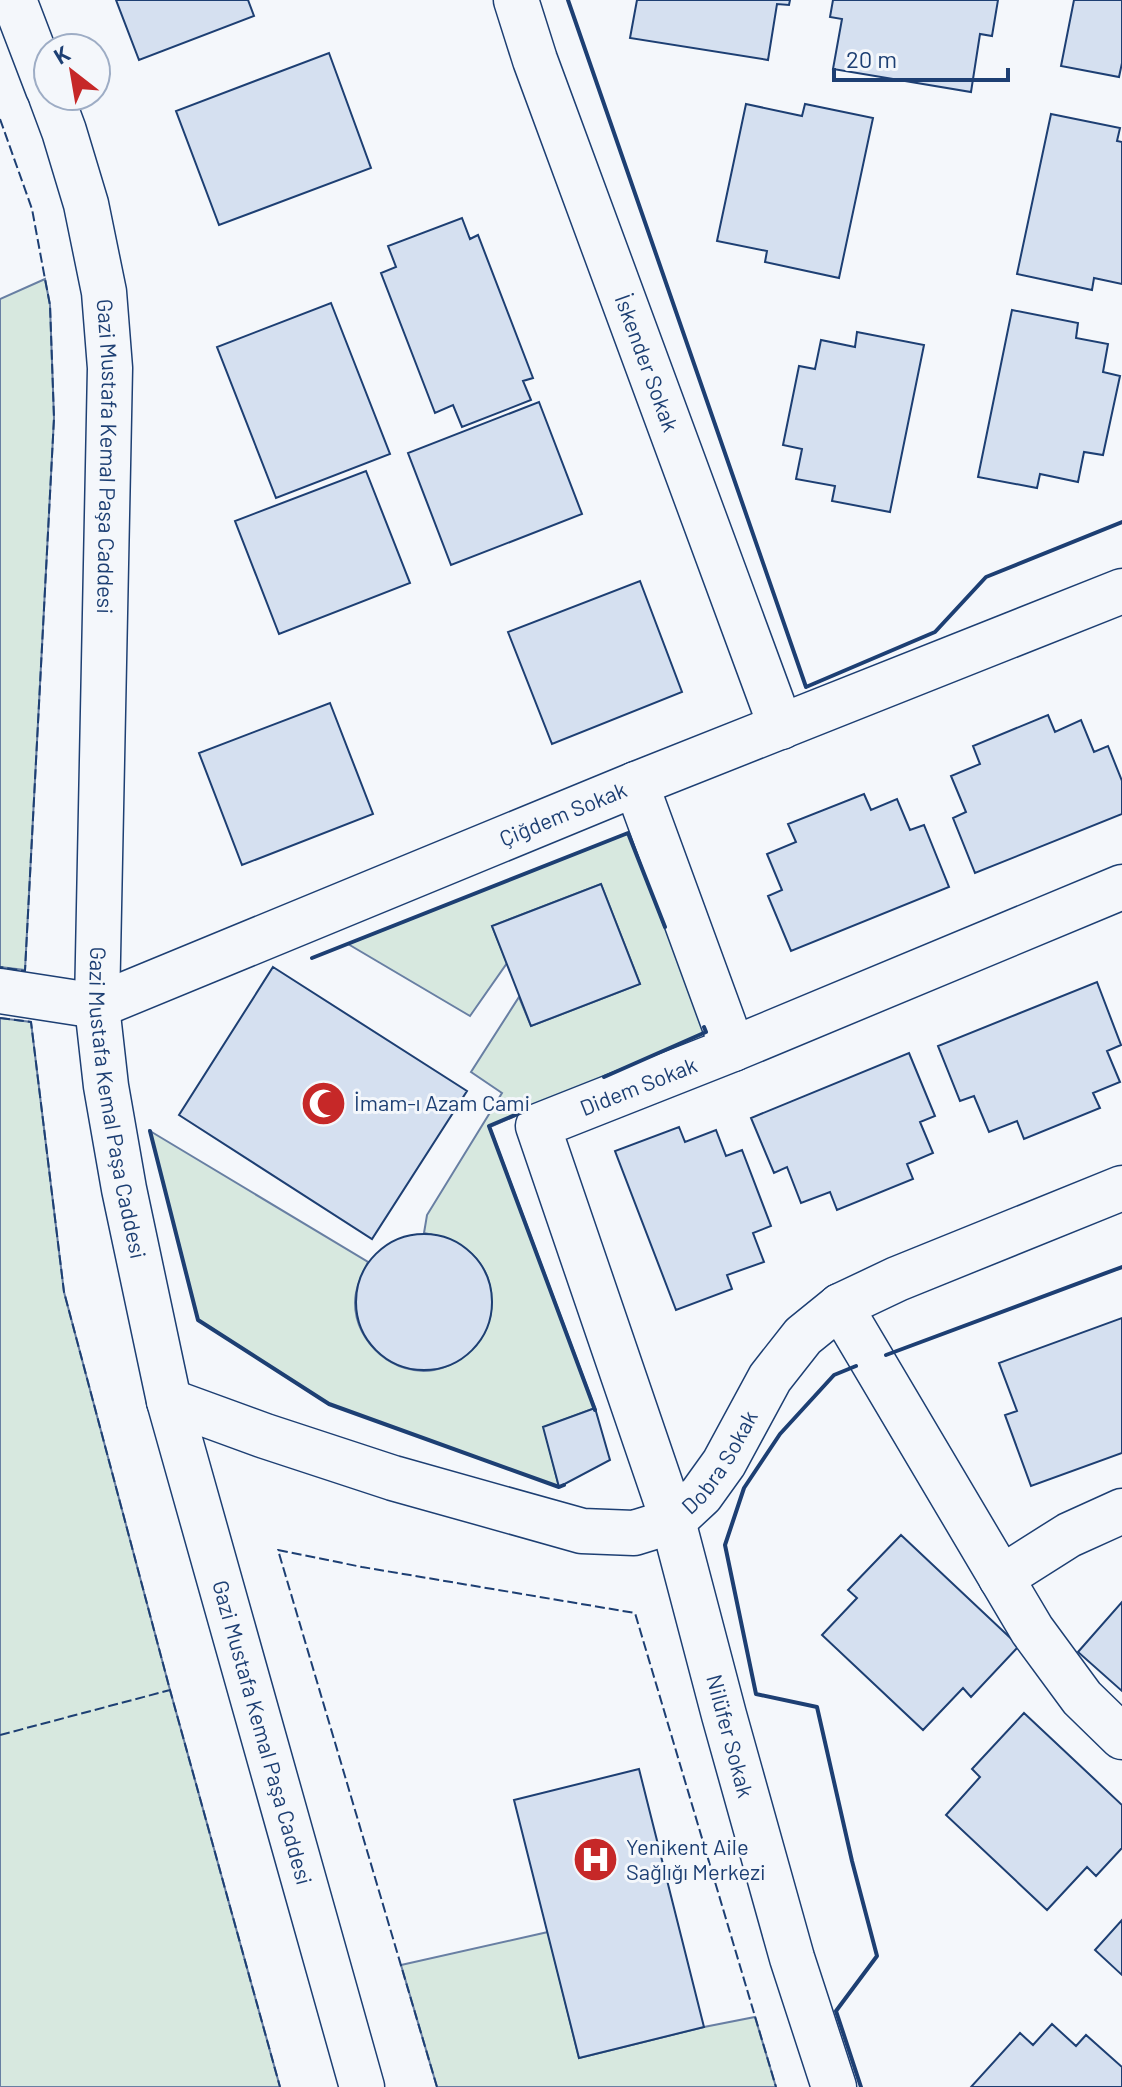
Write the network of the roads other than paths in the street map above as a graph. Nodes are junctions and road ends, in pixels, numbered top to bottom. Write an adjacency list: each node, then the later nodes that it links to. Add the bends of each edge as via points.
1 (14, 0): 3 (street)
2 (516, 0): 6 (street, İskender Sokak)
3 (32, 47)
4 (57, 112): 10 (street, Gazi Mustafa Kemal Paşa Caddesi, via 86,204 104,292 110,368)
5 (1122, 591): 6 (street, Çiğdem Sokak)
6 (781, 727): 7 (street, Çiğdem Sokak)
7 (636, 784): 10 (street, Çiğdem Sokak); 11 (street)
8 (1122, 887): 11 (street, Didem Sokak)
9 (0, 991): 10 (street)
10 (97, 1006): 14 (street, Gazi Mustafa Kemal Paşa Caddesi, via 124,1189)
11 (733, 1049): 16 (street, Didem Sokak, via 538,1126)
12 (1122, 1188): 13 (street, Dobra Sokak)
13 (840, 1306): 16 (street, Dobra Sokak, via 786,1357 724,1463); 17 (street)
14 (169, 1401): 16 (street, Dobra Sokak, via 393,1478 582,1531 634,1533); 19 (street, Gazi Mustafa Kemal Paşa Caddesi)
15 (1122, 1511): 17 (street, via 1069,1535)
16 (673, 1521): 20 (street, Nilüfer Sokak, via 792,1958)
17 (1001, 1578): 18 (street, via 1082,1698)
18 (1122, 1737)
19 (362, 2087)
20 (834, 2087)

